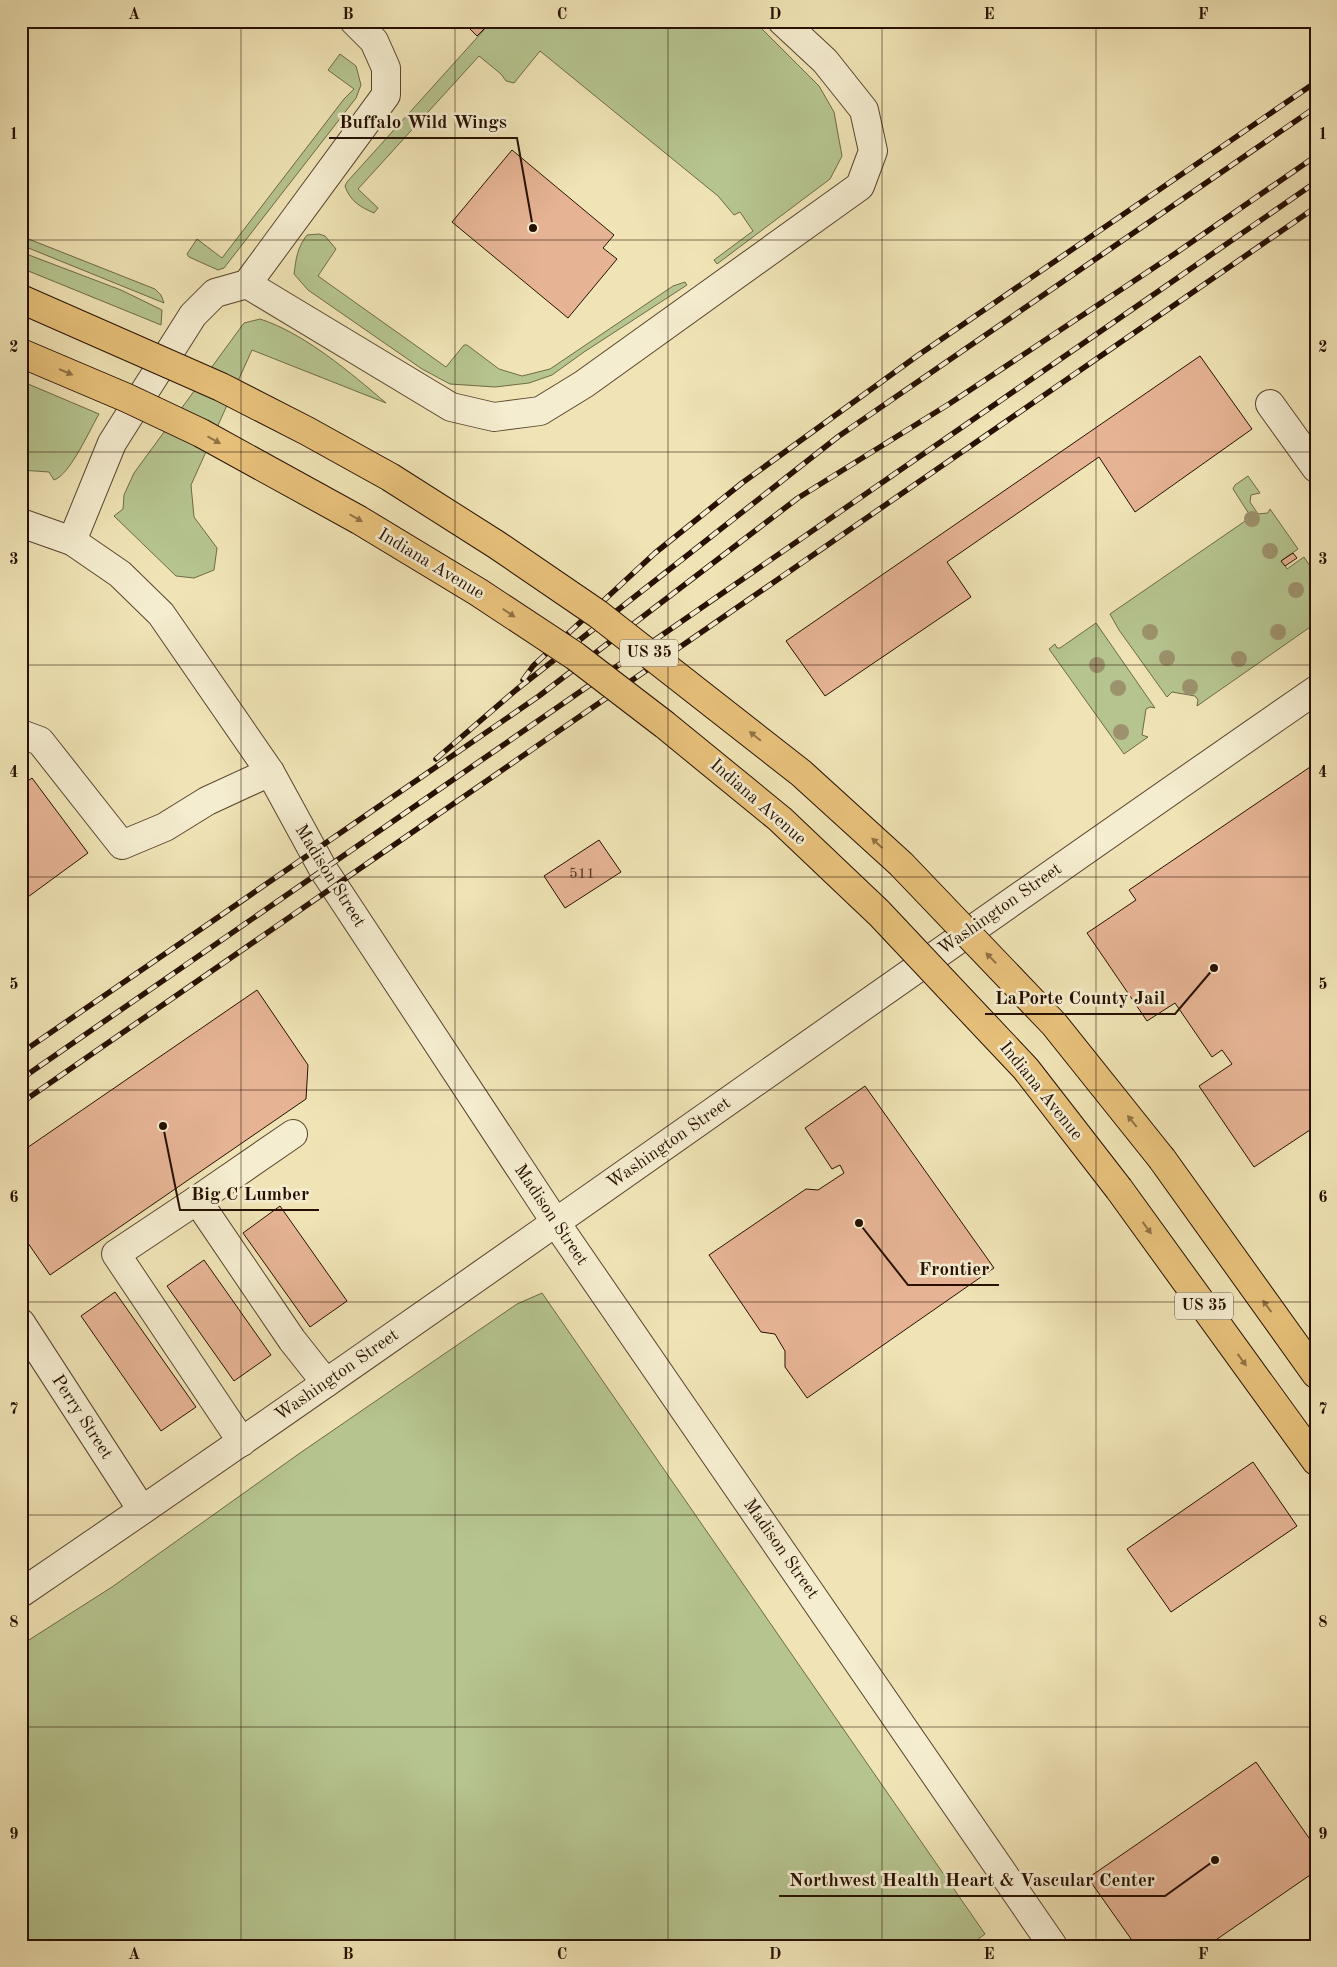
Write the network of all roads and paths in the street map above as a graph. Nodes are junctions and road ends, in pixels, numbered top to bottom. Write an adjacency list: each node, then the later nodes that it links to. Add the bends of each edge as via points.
1 (354, 21): 3 (street, via 374,41 386,68 386,95)
2 (782, 21): 3 (street, via 825,61 864,110 873,151 860,186 584,384 540,411 494,417 451,407)
3 (247, 284): 9 (street, via 215,293 193,315 112,443)
4 (21, 299): 17 (main road, US 35, one-way to 4, bridge, via 1162,1159 1054,1024 900,864 801,773 598,614 390,478 221,387)
5 (21, 354): 20 (main road, Indiana Avenue / US 35, one-way to 20, bridge, via 201,433 359,520 478,592 567,650 780,818 879,913 1026,1069 1119,1188)
6 (1270, 404): 7 (street)
7 (1316, 468)
8 (21, 523): 9 (street, Madison Street)
9 (72, 541): 12 (street, Madison Street, via 120,574 160,614)
10 (1316, 690): 15 (street, Washington Street)
11 (21, 734): 12 (street, via 40,741 122,845 165,827 207,801)
12 (270, 772): 15 (street, Madison Street, via 323,870)
13 (294, 1134): 14 (street)
14 (197, 1200): 18 (street, via 289,1335); 19 (street, via 116,1254)
15 (556, 1223): 18 (street, Washington Street); 23 (street, Madison Street)
16 (21, 1323): 21 (street, Perry Street)
17 (1316, 1374)
18 (326, 1382): 19 (street, Washington Street)
19 (242, 1442): 21 (street, Washington Street)
20 (1316, 1461)
21 (142, 1510): 22 (street, Washington Street)
22 (21, 1593)
23 (1053, 1946)

